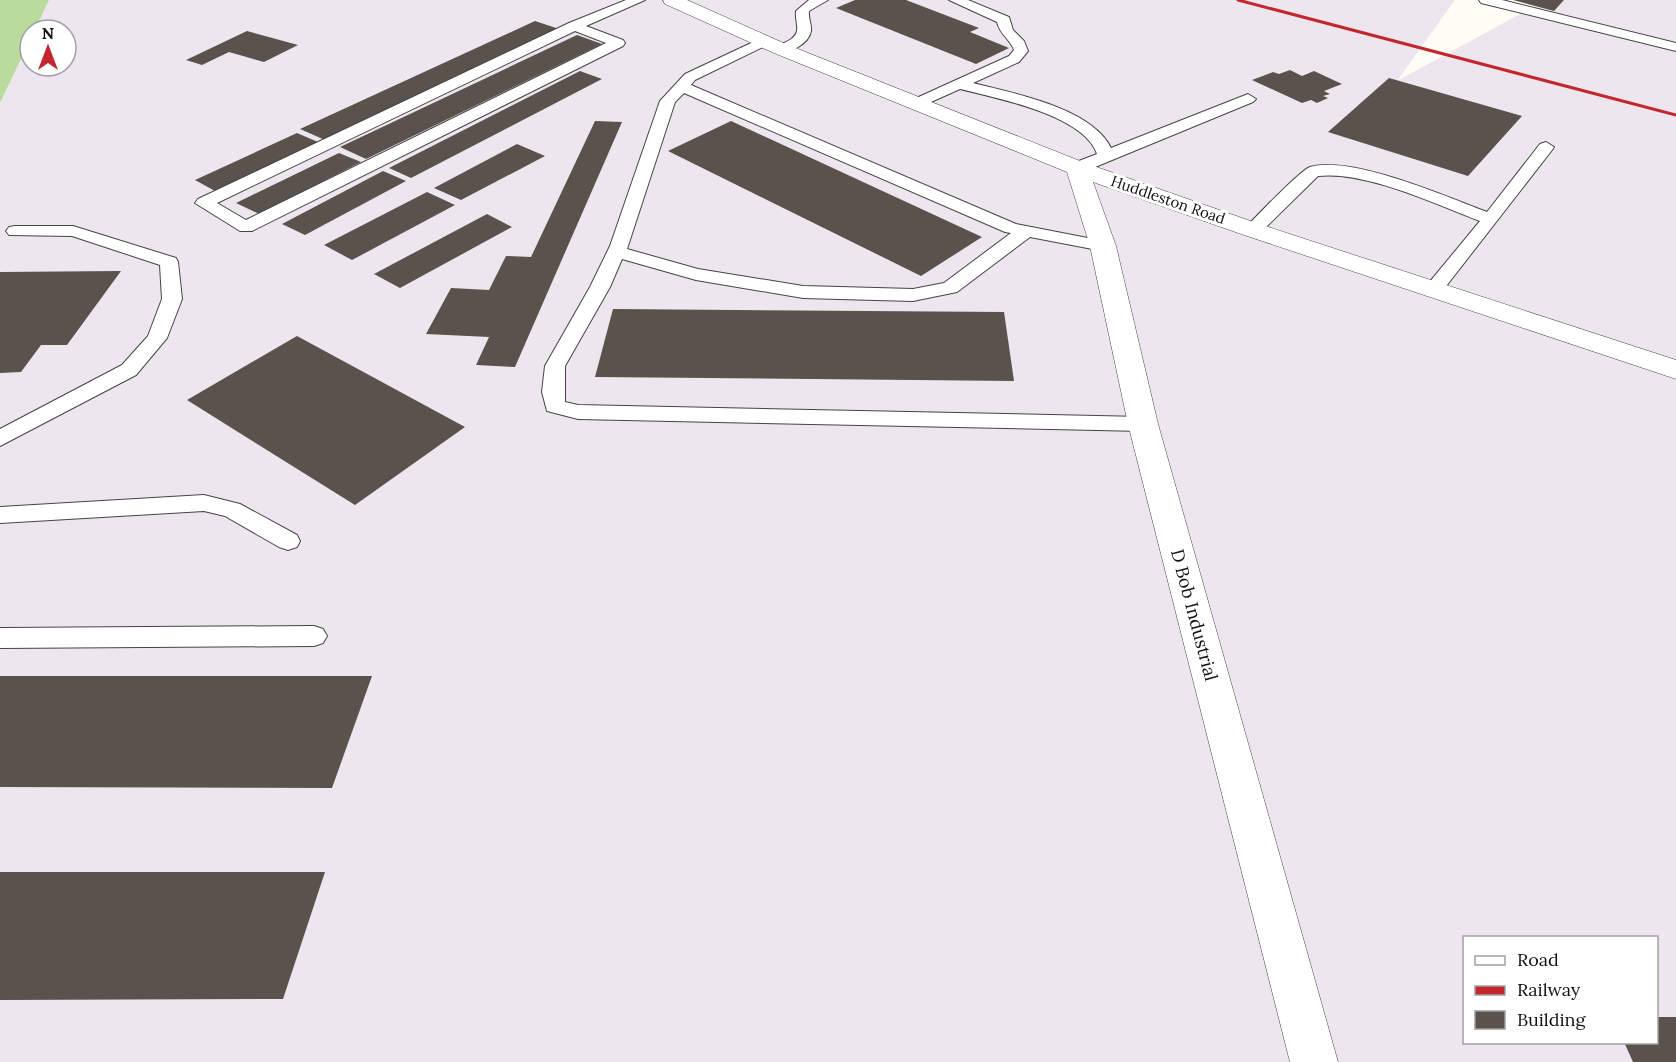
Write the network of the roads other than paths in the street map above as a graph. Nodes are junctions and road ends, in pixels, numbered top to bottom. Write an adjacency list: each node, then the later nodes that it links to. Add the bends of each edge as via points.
1 (638, 0): 6 (lane)
2 (672, 0): 7 (street, Huddleston Road)
3 (821, 0): 7 (lane, via 801,12 802,37)
4 (956, 0): 9 (lane, via 1005,20 1006,32 1021,51 1014,59)
5 (1486, 0): 8 (lane)
6 (574, 26): 6 (lane, via 618,43 246,227 204,203)
7 (772, 45): 10 (lane, via 690,77); 12 (street, Huddleston Road)
8 (1676, 47)
9 (957, 84): 12 (lane); 14 (lane, via 1023,103 1086,129 1100,141)
10 (681, 86): 18 (lane, via 944,201); 20 (lane, via 668,101)
11 (1248, 99): 14 (lane)
12 (917, 104): 14 (street, Huddleston Road)
13 (1546, 147): 15 (lane)
14 (1092, 162): 16 (street, Huddleston Road); 19 (street, D Bob Industrial)
15 (1491, 219): 16 (lane, via 1363,175 1323,168 1313,171); 21 (lane)
16 (1253, 230): 21 (street, Huddleston Road)
17 (15, 231): 24 (lane, via 73,231 169,262 172,299 157,338 129,370)
18 (1025, 232): 19 (lane); 20 (lane, via 950,288 913,295 803,292 696,274)
19 (1103, 246): 23 (street, D Bob Industrial)
20 (616, 252): 23 (lane, via 555,366 555,406 578,412)
21 (1433, 290): 22 (street, Huddleston Road)
22 (1676, 370)
23 (1143, 424): 29 (street, D Bob Industrial)
24 (0, 439)
25 (0, 515): 26 (lane, via 204,503 232,510)
26 (288, 541)
27 (314, 636): 28 (lane)
28 (0, 638)
29 (1314, 1062)

